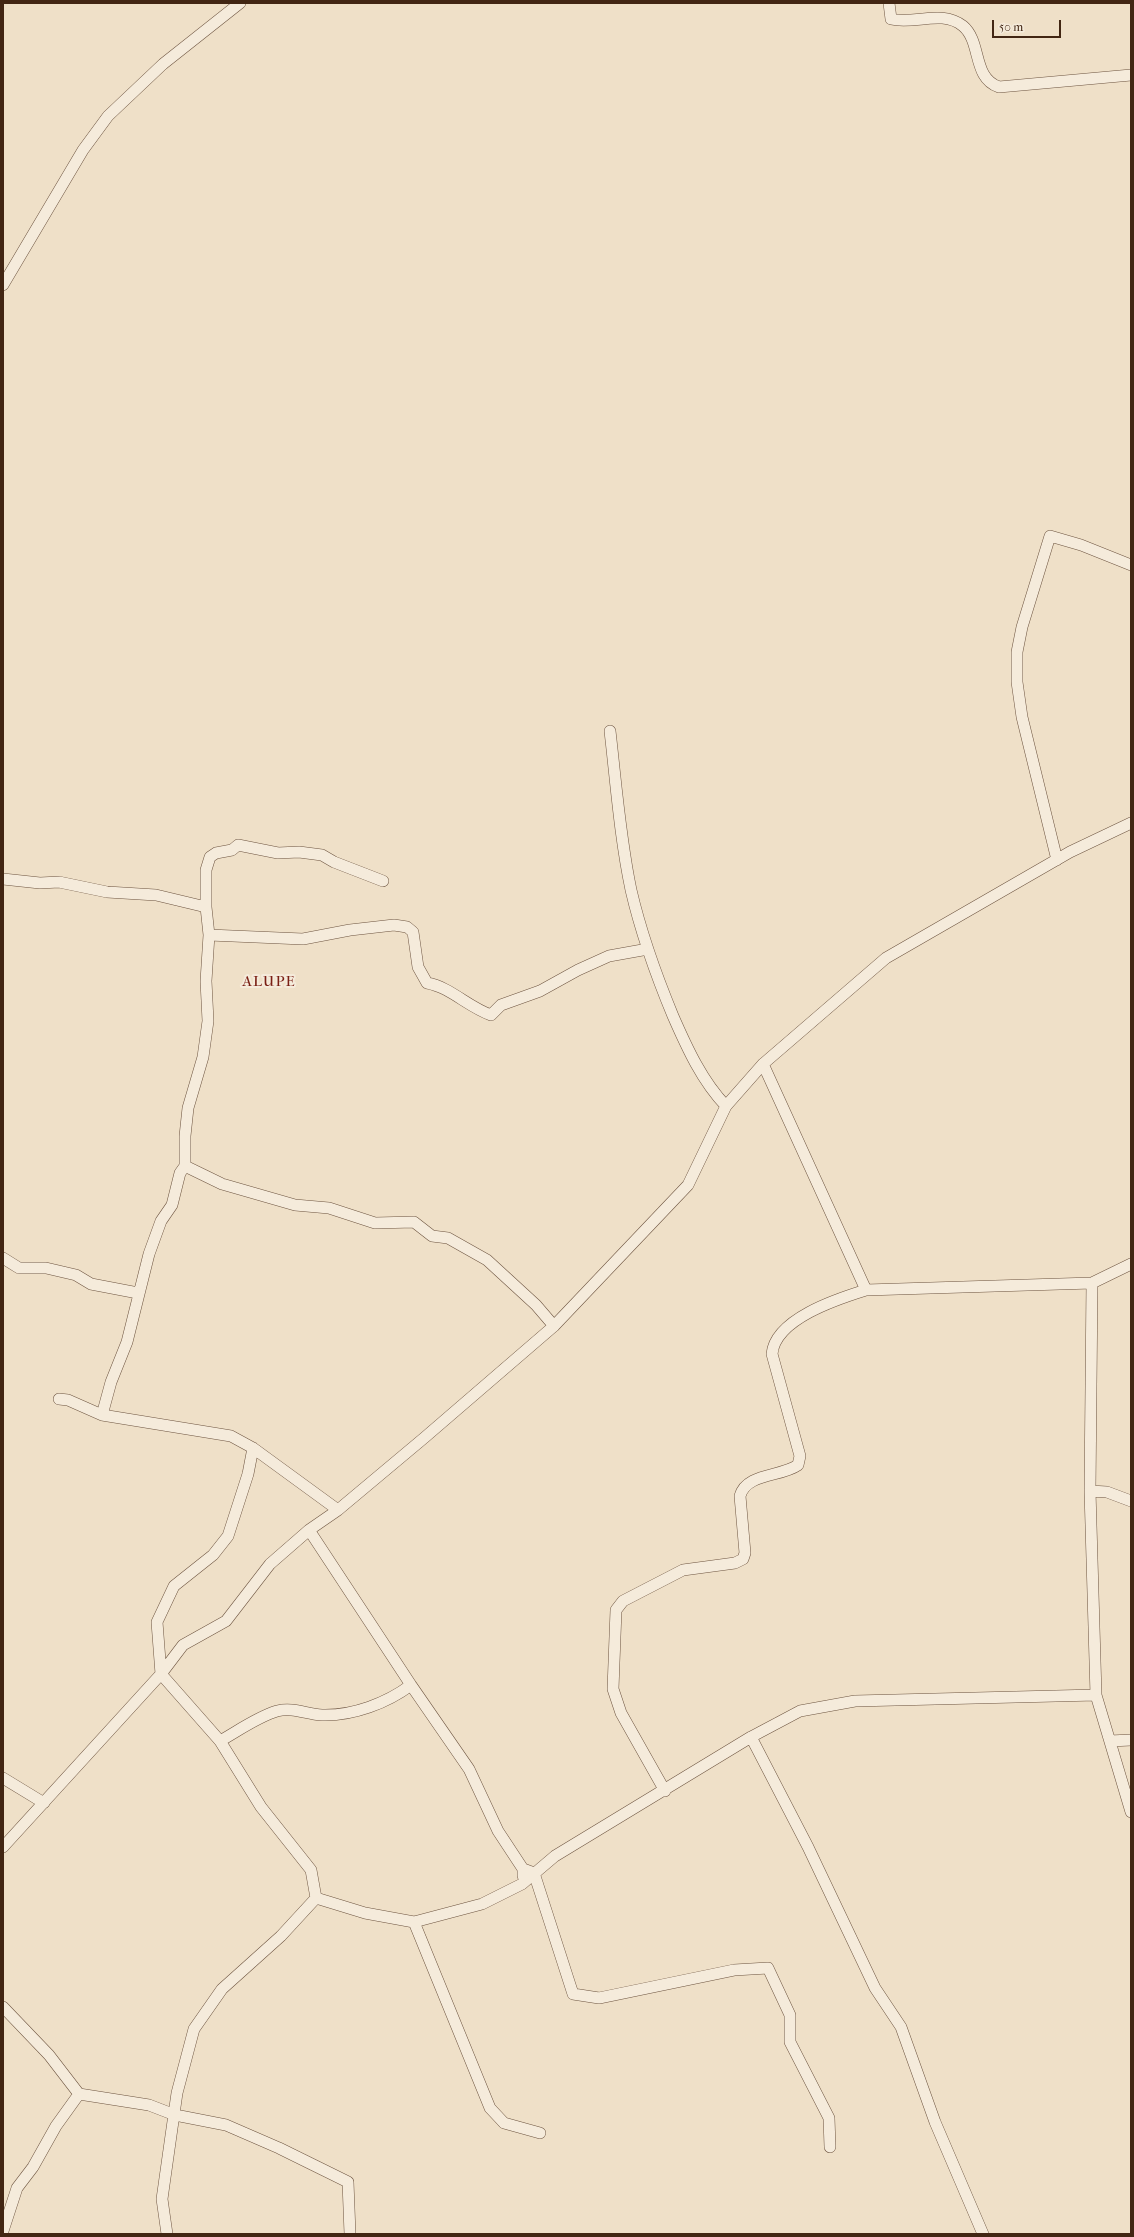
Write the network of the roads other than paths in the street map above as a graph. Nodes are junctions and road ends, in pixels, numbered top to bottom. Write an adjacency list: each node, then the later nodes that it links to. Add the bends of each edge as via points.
1 (240, 3): 4 (street, via 162,64 108,116 83,150)
2 (889, 3): 3 (street, via 891,19 944,19 964,26 984,78 990,84 999,87)
3 (1131, 76)
4 (3, 285)
5 (1131, 565): 8 (street, via 1081,544 1050,536 1022,627 1017,652 1017,682 1022,717)
6 (610, 731): 13 (street, via 631,889)
7 (1131, 823): 8 (street)
8 (1058, 860): 14 (street, via 886,958)
9 (3, 879): 11 (street, via 40,883 59,882 107,892 156,895)
10 (384, 881): 11 (street, via 322,855 278,853 238,845 232,850 210,857 206,870)
11 (206, 907): 12 (street)
12 (209, 935): 13 (street, via 304,939 350,930 394,925 407,927 413,932 418,967 426,983 438,985 491,1016 501,1005 540,991 610,956); 16 (street, via 206,981 208,1021 203,1057 188,1108)
13 (648, 949): 15 (street, via 679,1030 710,1090)
14 (763, 1064): 15 (street); 20 (street)
15 (726, 1106): 22 (street, via 688,1185)
16 (185, 1166): 21 (street, via 180,1173 172,1205 161,1220); 22 (street, via 222,1184 295,1205 329,1208 375,1223 414,1222 432,1236 448,1238 487,1260)
17 (3, 1258): 21 (street, via 19,1268 46,1268 76,1275 91,1284)
18 (1131, 1264): 19 (street)
19 (1092, 1283): 20 (street); 26 (street)
20 (866, 1290): 38 (street, via 837,1299 807,1314 780,1334 773,1344 772,1354 800,1456 798,1465 791,1470 749,1482 742,1488 740,1496 745,1553 743,1559 735,1563 683,1570 623,1601 616,1610 613,1690 621,1713)
21 (138, 1293): 24 (street, via 127,1342 110,1382)
22 (554, 1326): 28 (street)
23 (59, 1399): 24 (street, via 68,1400)
24 (102, 1415): 25 (street, via 231,1436)
25 (252, 1448): 28 (street); 30 (street, via 248,1474 228,1536 213,1555 174,1586 156,1622)
26 (1090, 1492): 27 (street, via 1107,1492); 32 (street)
27 (1131, 1501)
28 (338, 1510): 29 (street)
29 (309, 1530): 30 (street, via 270,1564 226,1621 183,1645); 31 (street)
30 (161, 1674): 35 (street); 39 (street)
31 (411, 1685): 35 (street, via 386,1701 336,1715 291,1709 276,1711); 42 (street, via 469,1769 498,1831)
32 (1096, 1695): 33 (street, via 855,1700 800,1711); 36 (street)
33 (751, 1737): 38 (street); 55 (street, via 876,1988 901,2027 935,2122)
34 (1131, 1740): 36 (street)
35 (220, 1741): 45 (street, via 261,1807 311,1870)
36 (1110, 1741): 40 (street)
37 (3, 1778): 39 (street)
38 (665, 1791): 43 (street, via 555,1856)
39 (44, 1803): 41 (street)
40 (1131, 1812)
41 (3, 1847)
42 (523, 1869): 43 (street); 44 (street)
43 (534, 1873): 44 (street); 51 (street, via 573,1994 599,1998 727,1971 768,1968 790,2015 790,2042 829,2118)
44 (522, 1884): 46 (street, via 482,1904)
45 (316, 1898): 46 (street, via 365,1913); 49 (street, via 281,1936 222,1989 203,2015 194,2029 177,2093)
46 (414, 1922): 50 (street, via 490,2108 504,2123)
47 (3, 2007): 48 (street, via 49,2055)
48 (79, 2094): 49 (street, via 149,2105); 52 (street, via 56,2126 34,2168 17,2188)
49 (175, 2115): 53 (street, via 162,2199); 54 (street, via 226,2125 348,2182)
50 (540, 2133)
51 (830, 2147)
52 (3, 2231)
53 (167, 2234)
54 (350, 2234)
55 (983, 2234)

